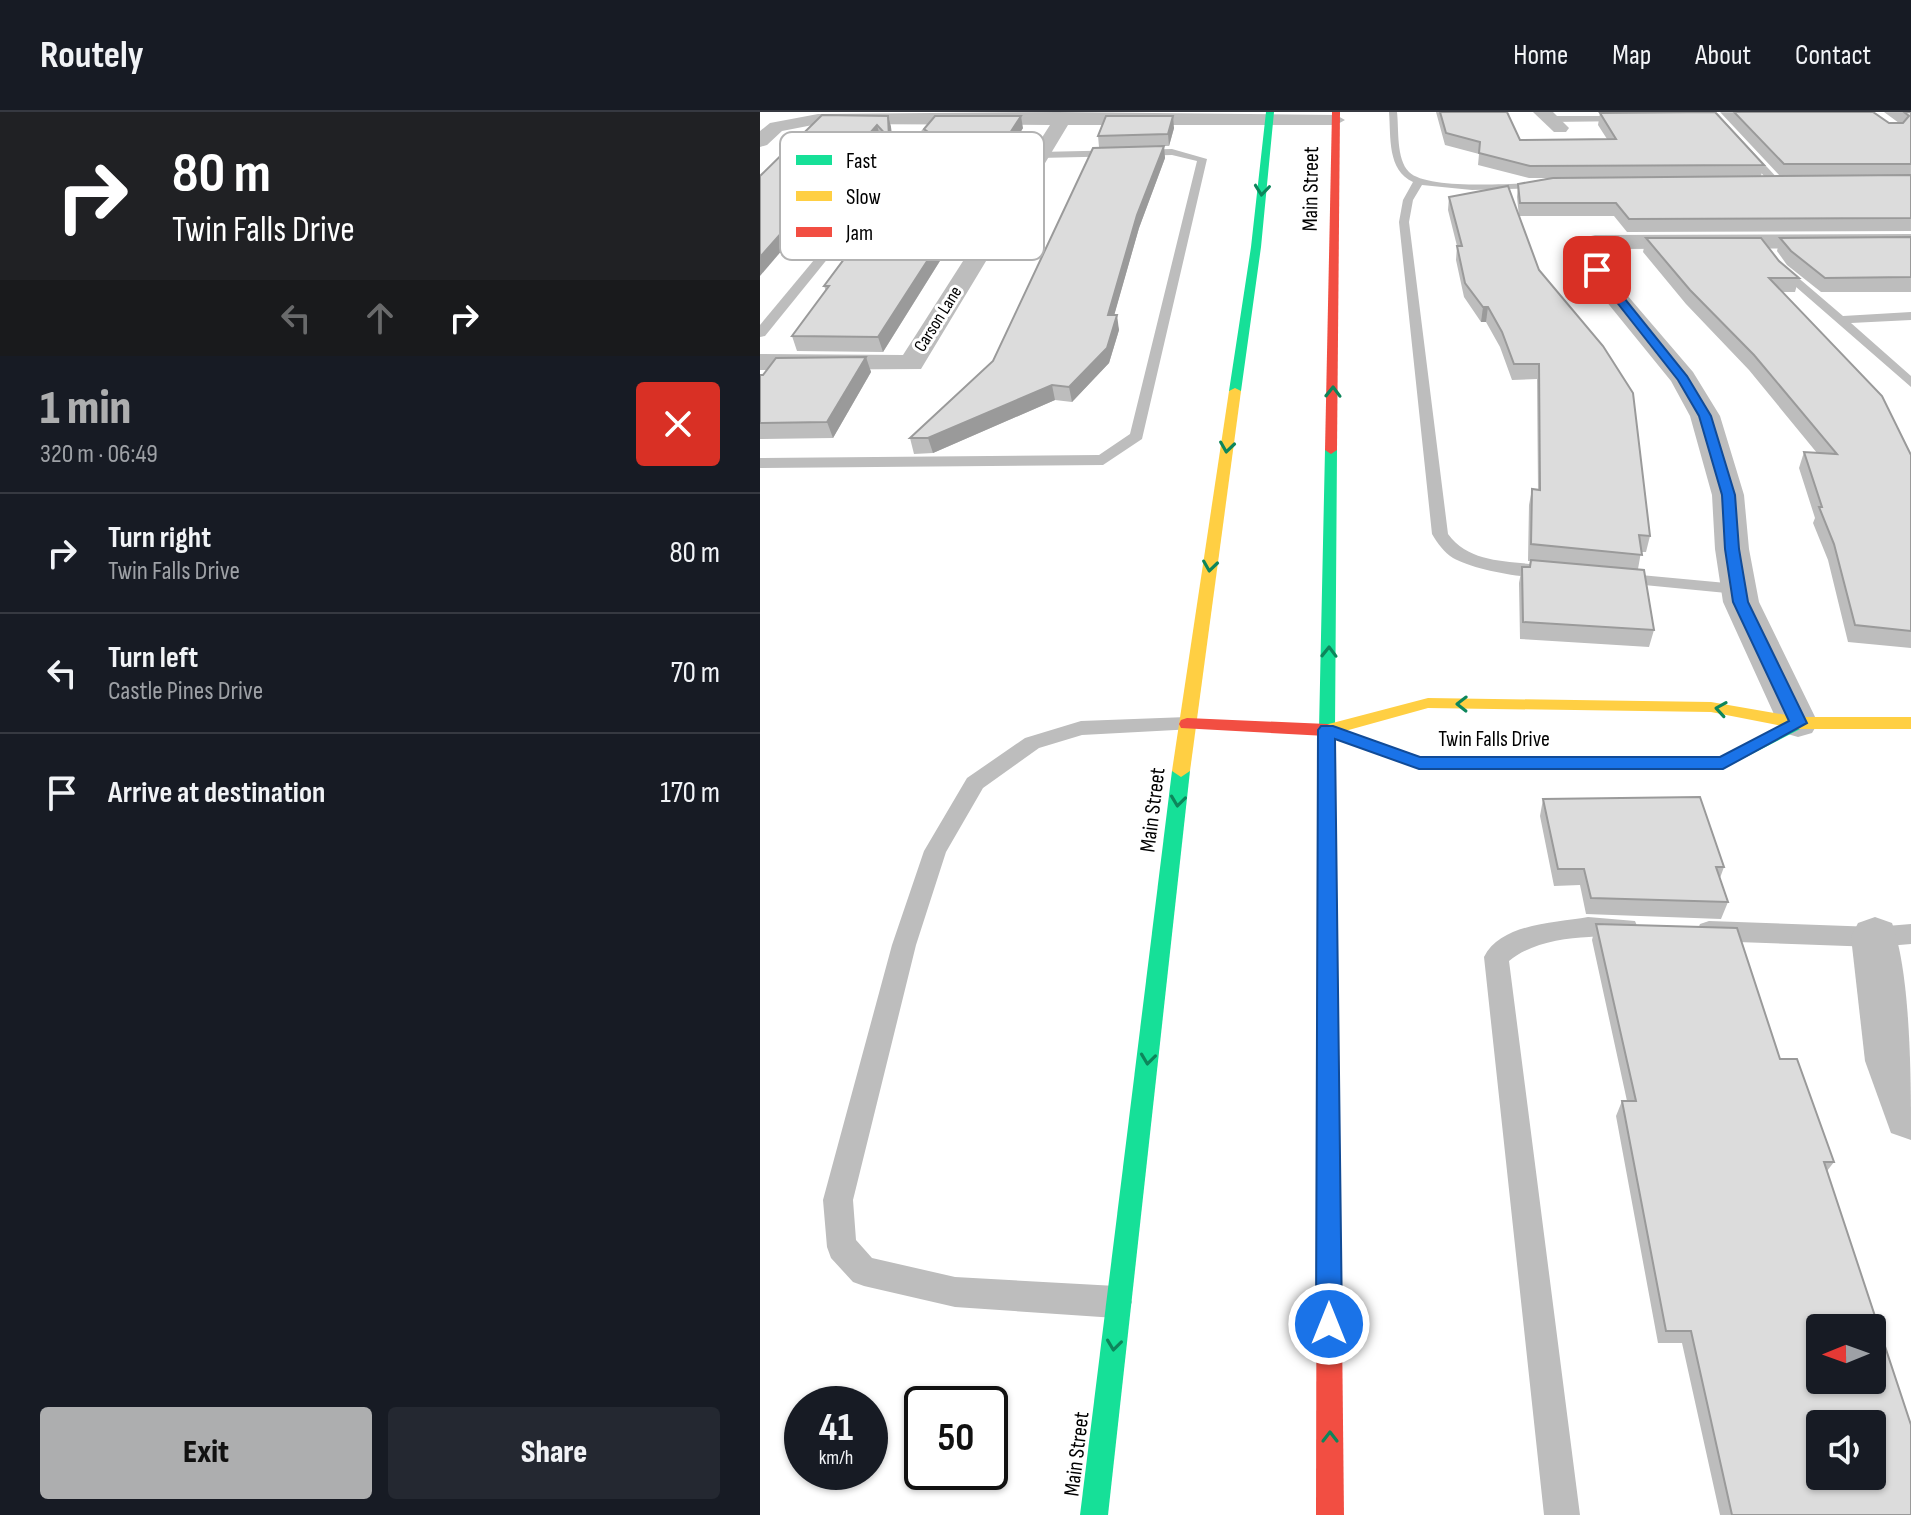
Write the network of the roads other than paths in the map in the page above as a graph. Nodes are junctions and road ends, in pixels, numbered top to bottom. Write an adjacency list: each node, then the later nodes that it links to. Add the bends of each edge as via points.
1 (1393, 112): 13 (lane, via 1401,170)
2 (1270, 116): 3 (street); 5 (street); 33 (main road, Main Street, one-way to 33)
3 (1336, 116): 34 (main road, Main Street, one-way to 3)
4 (1710, 116): 15 (lane)
5 (1063, 117): 7 (street); 11 (street, Carson Lane)
6 (1642, 119): 8 (lane)
7 (935, 120): 9 (lane); 10 (street, via 818,119 776,127)
8 (1551, 120)
9 (925, 132)
10 (760, 141)
11 (1044, 147)
12 (1044, 155): 27 (lane, via 1172,152 1202,159 1137,436 1103,460)
13 (1418, 182): 17 (lane); 28 (lane, via 1404,222 1441,536 1451,548 1480,562)
14 (1761, 183): 15 (lane)
15 (1776, 183): 16 (lane)
16 (1791, 183)
17 (1558, 185)
18 (1759, 241): 19 (street); 23 (lane, via 1781,270); 30 (street, via 1595,242 1587,255 1683,378 1705,416 1728,495)
19 (1911, 241)
20 (820, 260): 24 (lane)
21 (974, 260): 25 (street, Carson Lane, via 911,363)
22 (1911, 316): 23 (lane)
23 (1843, 320): 26 (lane)
24 (760, 333)
25 (760, 362)
26 (1911, 383)
27 (760, 463)
28 (1566, 573)
29 (1597, 576): 30 (lane)
30 (1737, 589): 31 (street)
31 (1798, 723): 32 (main road, Twin Falls Drive); 34 (main road, Twin Falls Drive, one-way to 34, via 1711,707 1428,703); 34 (main road, Twin Falls Drive, via 1723,763 1419,763)
32 (1911, 723)
33 (1187, 724): 34 (main road); 39 (main road, Main Street, one-way to 39); 39 (lane, via 1081,728 1032,743 975,783 935,851 904,945 838,1200 842,1247 864,1271 955,1292)
34 (1327, 730): 41 (main road, Main Street, one-way to 34)
35 (1652, 929): 42 (lane, via 1588,927 1517,940 1496,957)
36 (1684, 930): 37 (lane)
37 (1893, 935): 38 (street, via 1892,1061)
38 (1911, 1115)
39 (1119, 1302): 40 (main road, Main Street, one-way to 40)
40 (1094, 1515)
41 (1330, 1515)
42 (1562, 1515)

